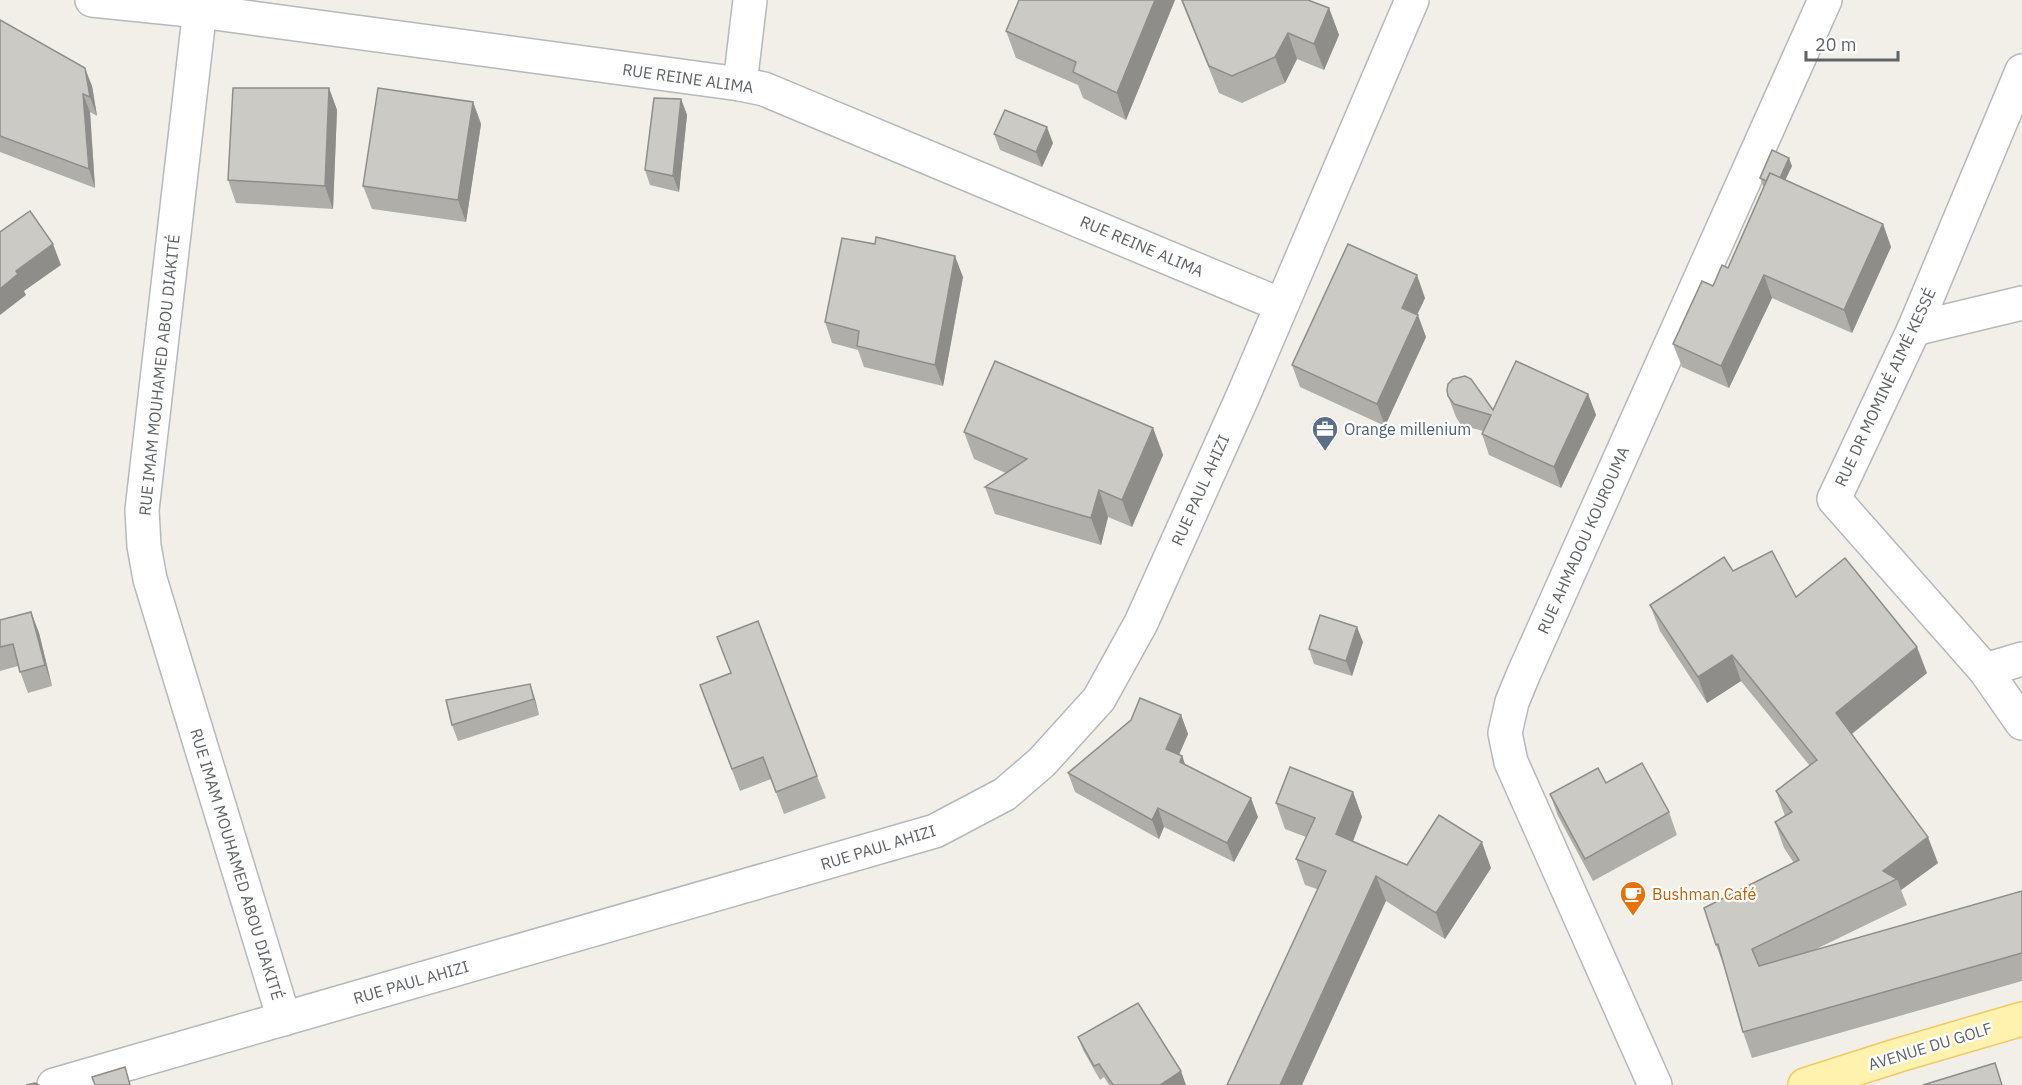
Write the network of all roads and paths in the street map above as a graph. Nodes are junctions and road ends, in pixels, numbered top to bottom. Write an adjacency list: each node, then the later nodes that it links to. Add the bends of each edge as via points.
1 (92, 0): 5 (street, RUE REINE ALIMA)
2 (750, 0): 7 (street)
3 (1412, 0): 9 (street, RUE PAUL AHIZI)
4 (1825, 0): 17 (street, RUE AHMADOU KOUROUMA, via 1524,673 1505,733 1512,762)
5 (201, 6): 7 (street, RUE REINE ALIMA); 14 (street, RUE IMAM MOUHAMED ABOU DIAKITÉ, via 142,510 144,546)
6 (2022, 71): 10 (street, RUE DR MOMINÉ AIMÉ KESSÉ)
7 (740, 84): 9 (street, RUE REINE ALIMA, via 785,97)
8 (2022, 303): 10 (street)
9 (1281, 305): 14 (street, RUE PAUL AHIZI, via 1141,623 1099,699 1042,762 1005,794 935,831)
10 (1914, 329): 12 (street, RUE DR MOMINÉ AIMÉ KESSÉ, via 1834,499)
11 (2022, 659): 12 (street)
12 (1985, 670): 13 (street, RUE DR MOMINÉ AIMÉ KESSÉ)
13 (2022, 723)
14 (284, 1019): 16 (street, RUE PAUL AHIZI)
15 (2022, 1019): 18 (main road, AVENUE DU GOLF)
16 (54, 1085)
17 (1655, 1085)
18 (1805, 1085)

